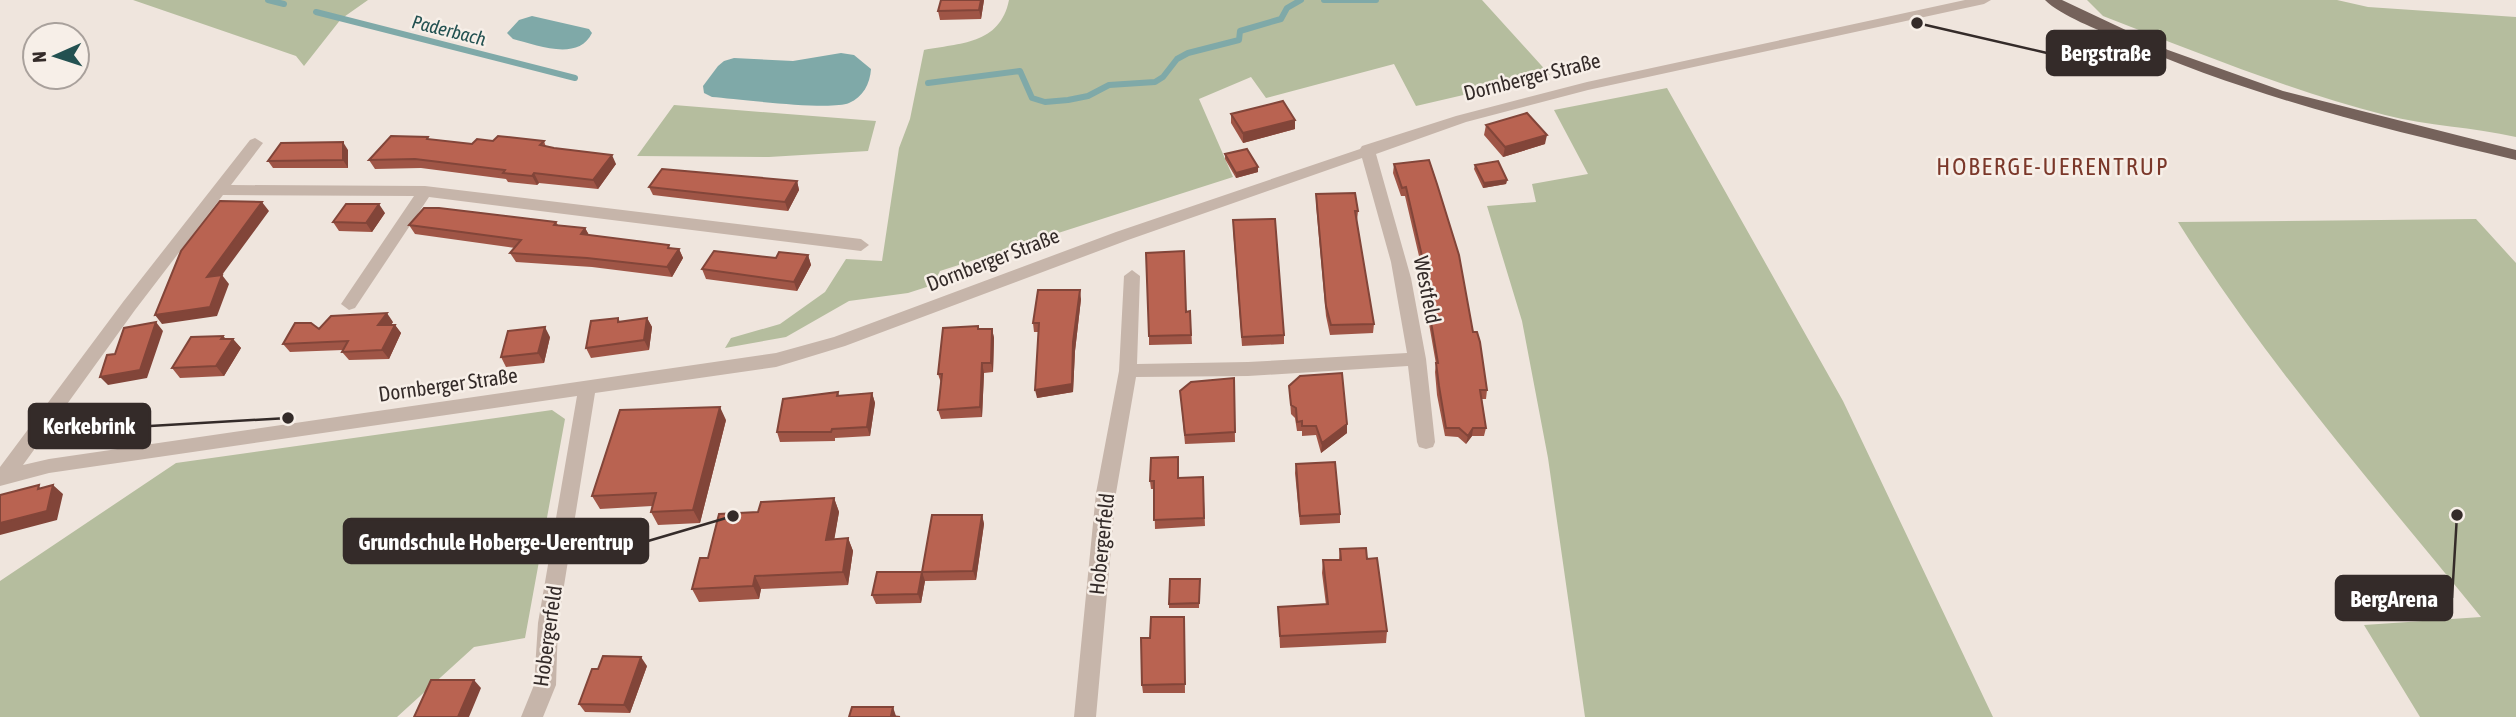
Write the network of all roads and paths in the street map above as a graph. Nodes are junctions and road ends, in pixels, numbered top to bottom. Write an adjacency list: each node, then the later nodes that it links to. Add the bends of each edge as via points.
1 (1984, 0): 4 (street, Dornberger Straße, via 1587,86 1461,118)
2 (2052, 0): 5 (main road, via 2148,48 2247,84)
3 (255, 143): 6 (street)
4 (1367, 149): 11 (street, Westfeld, via 1401,267); 13 (street, Dornberger Straße, via 839,342 747,366)
5 (2516, 155)
6 (219, 190): 7 (street); 15 (street)
7 (425, 191): 8 (street); 10 (street)
8 (861, 245)
9 (1132, 276): 12 (street, Hobergerfeld)
10 (349, 304)
11 (1417, 359): 12 (street); 14 (street, Westfeld)
12 (1128, 371): 17 (street, Hobergerfeld, via 1106,493)
13 (587, 388): 15 (street, Dornberger Straße, via 63,464); 16 (street, Hobergerfeld, via 548,623 545,685)
14 (1426, 442)
15 (2, 477)
16 (532, 717)
17 (1085, 717)

